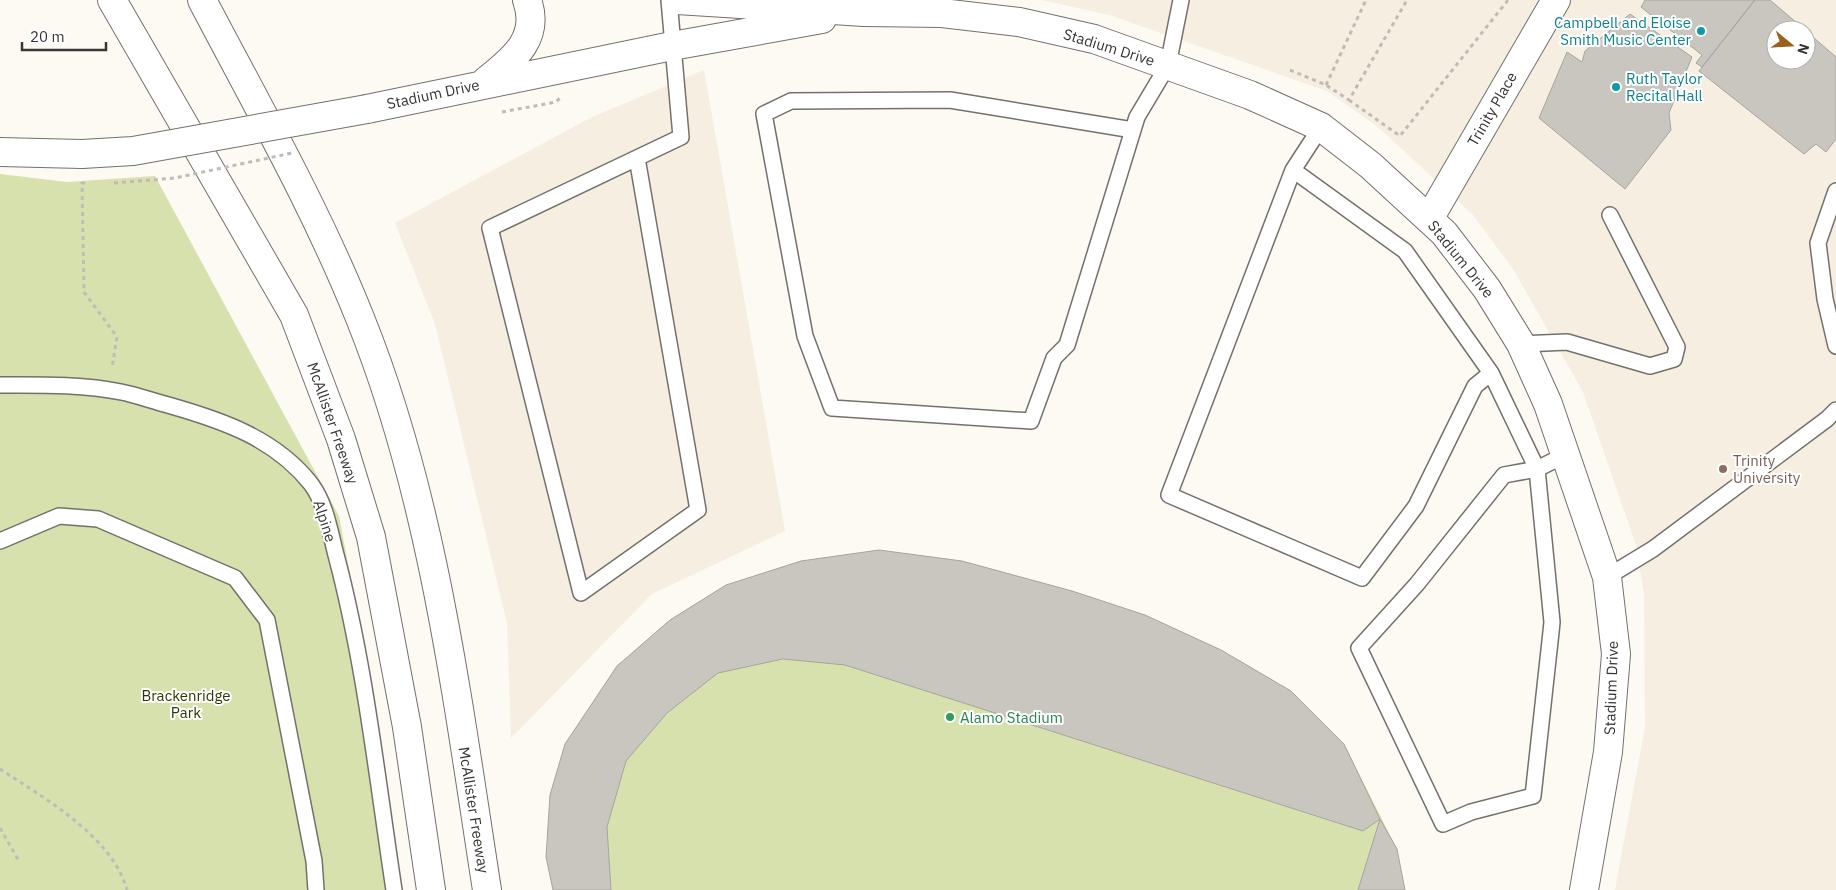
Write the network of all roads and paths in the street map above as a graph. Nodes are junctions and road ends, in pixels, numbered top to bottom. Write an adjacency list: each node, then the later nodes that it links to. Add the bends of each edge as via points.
1 (112, 0): 45 (main road, McAllister Freeway, via 294,315 341,439 371,536)
2 (202, 0): 46 (main road, McAllister Freeway, via 320,224 361,320 394,417 421,517 451,658)
3 (527, 0): 15 (main road, via 529,30 518,54)
4 (669, 0): 12 (lane)
5 (677, 0): 11 (main road, Stadium Drive)
6 (1181, 0): 13 (lane)
7 (1366, 0): 16 (path)
8 (1407, 0): 17 (path)
9 (1508, 0): 17 (path, via 1400,136)
10 (1556, 0): 28 (main road, Trinity Place)
11 (864, 12): 12 (main road, Stadium Drive); 13 (main road, Stadium Drive, via 942,13 1019,22 1094,39)
12 (672, 46): 15 (main road, Stadium Drive); 22 (lane, via 681,136)
13 (1168, 65): 18 (main road, Stadium Drive, via 1250,95); 19 (lane, via 1137,117)
14 (1290, 70): 16 (path)
15 (483, 84): 20 (main road, Stadium Drive, bridge, via 133,152)
16 (1326, 85): 17 (path)
17 (1349, 100)
18 (1321, 127): 23 (lane); 28 (main road, Stadium Drive, via 1370,165)
19 (1133, 130): 19 (lane, via 1066,345 1054,358 1031,421 832,408 805,336 764,114 791,101 950,100)
20 (0, 152)
21 (300, 152): 25 (path, bridge, via 175,178)
22 (637, 158): 22 (lane, via 698,510 581,593 490,228)
23 (1293, 170): 31 (lane, via 1405,251); 31 (lane, via 1169,495 1362,578 1416,506 1475,386)
24 (90, 183): 33 (path, via 82,183 84,292 118,337)
25 (106, 183)
26 (1836, 191): 30 (lane, via 1818,243)
27 (1610, 215): 29 (lane, via 1677,347 1674,359 1650,366 1568,342)
28 (1429, 219): 29 (main road, Stadium Drive, via 1444,233 1487,289)
29 (1521, 344): 35 (main road, Stadium Drive, via 1548,404)
30 (1836, 346)
31 (1491, 373): 36 (lane)
32 (0, 385): 33 (lane, Alpine)
33 (108, 390): 44 (lane, Alpine, via 229,424 253,435 311,484 323,507 359,660)
34 (1836, 410): 38 (lane, via 1653,549)
35 (1565, 455): 36 (lane); 38 (main road, Stadium Drive)
36 (1537, 469): 36 (lane, via 1504,475 1418,584 1359,648 1443,824 1471,812 1533,796 1552,622)
37 (0, 541): 43 (lane, via 59,516 98,519 235,578 267,620 314,861)
38 (1607, 577): 47 (main road, Stadium Drive, via 1616,654 1608,752)
39 (0, 769): 42 (path, via 63,810 99,842)
40 (0, 828): 41 (path)
41 (19, 860)
42 (127, 890)
43 (316, 890)
44 (394, 890)
45 (431, 890)
46 (487, 890)
47 (1584, 890)

